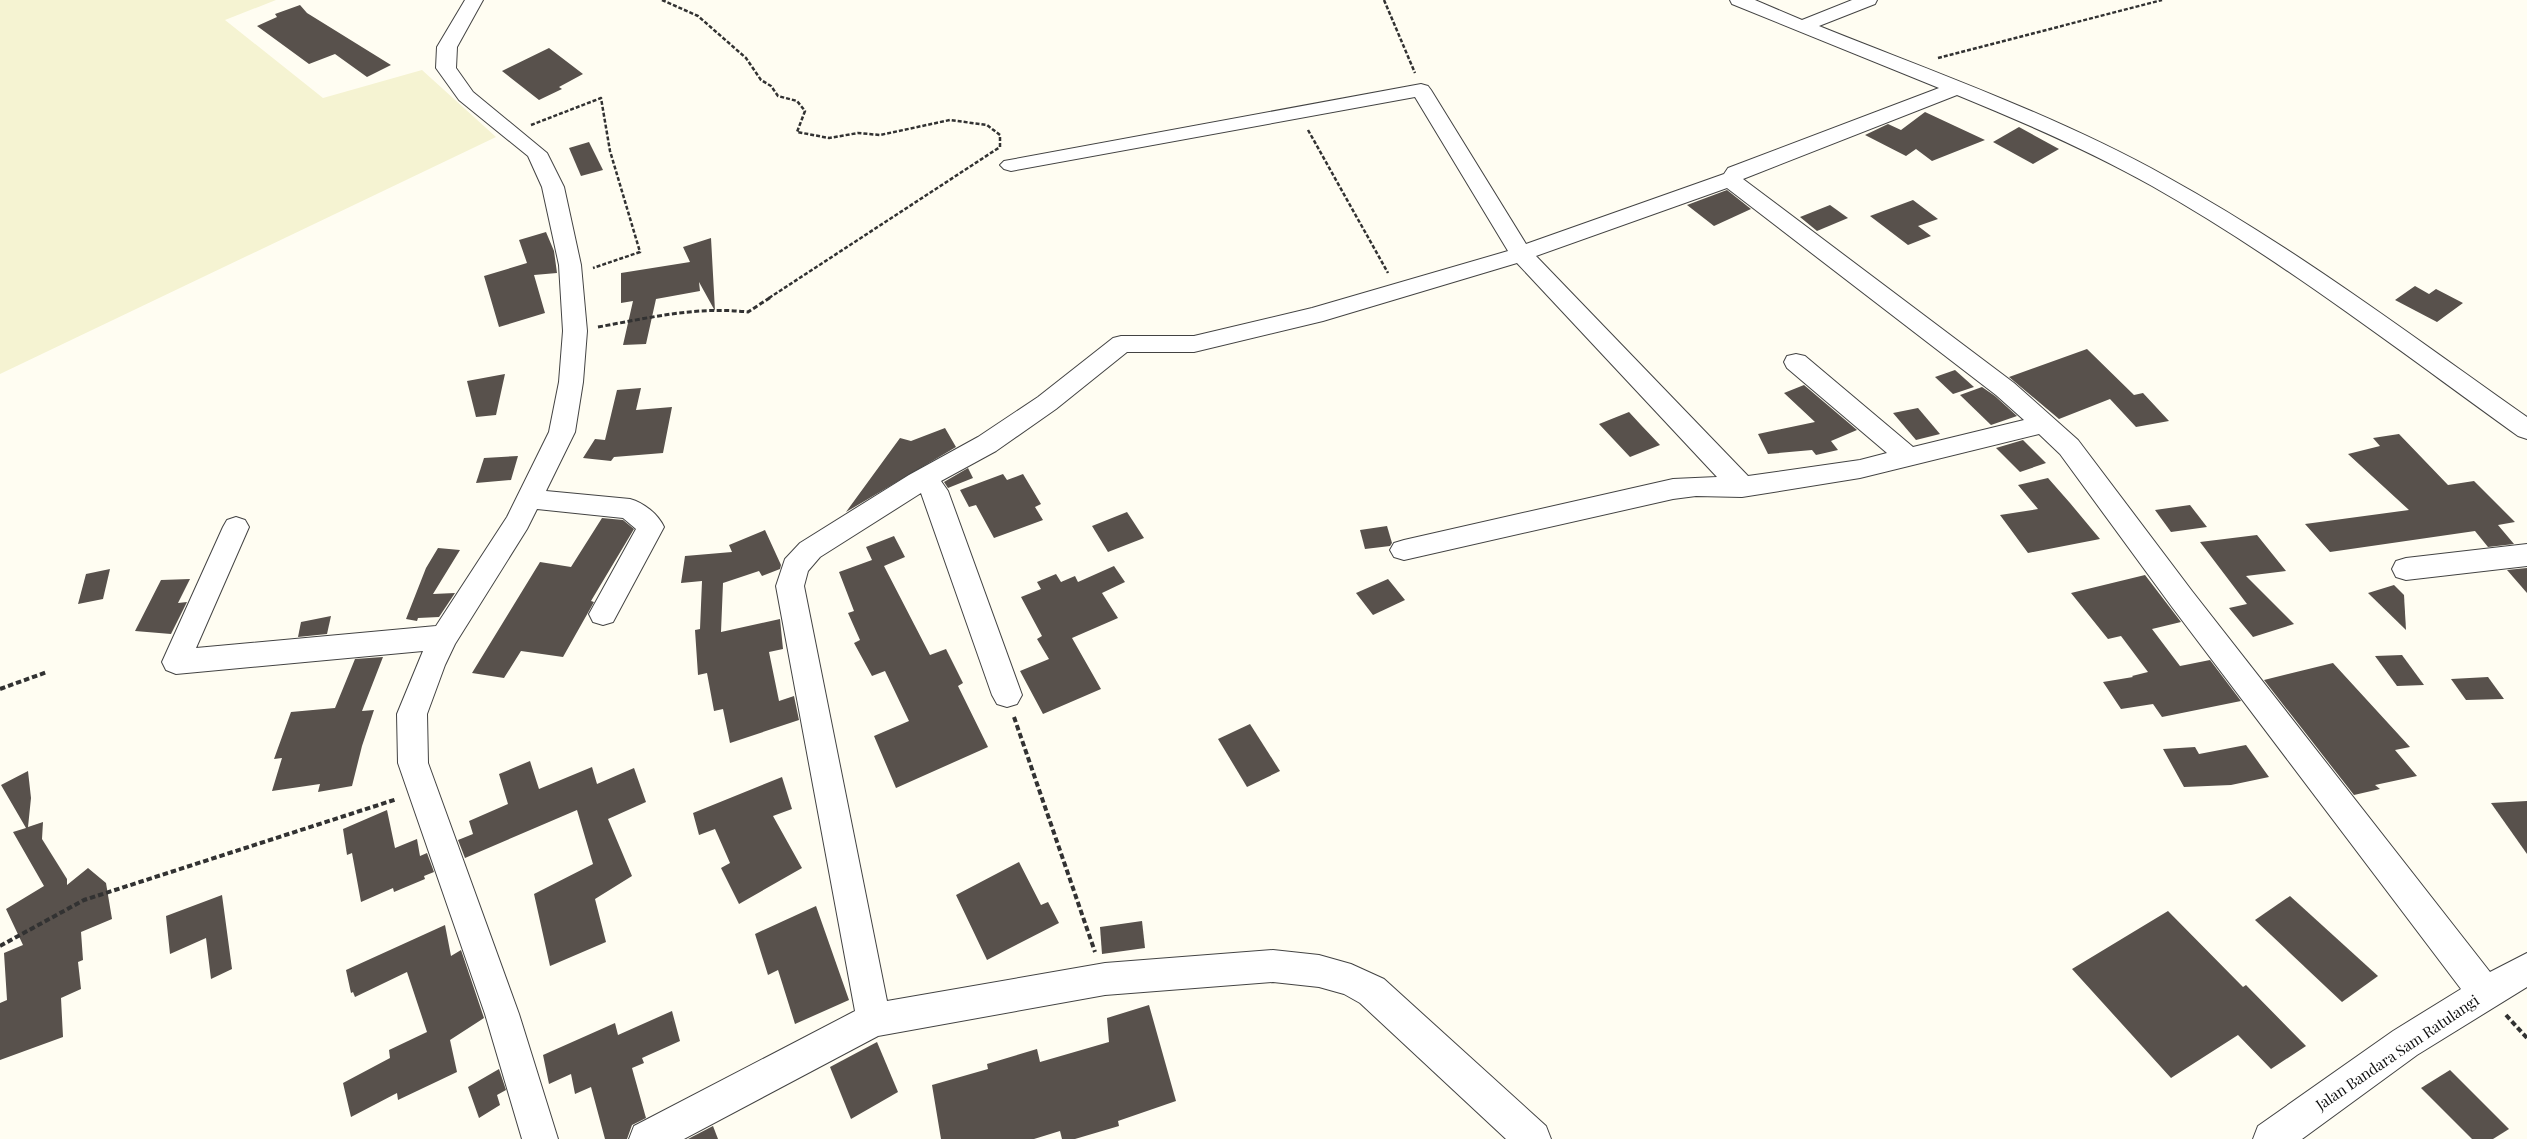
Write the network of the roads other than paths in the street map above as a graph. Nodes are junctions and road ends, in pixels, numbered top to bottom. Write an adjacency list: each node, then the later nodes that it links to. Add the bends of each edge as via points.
1 (474, 0): 15 (street, via 447,47 446,68 466,96 537,154 553,187 570,276 575,331 562,432)
2 (1868, 0): 4 (street)
3 (1749, 1): 4 (street)
4 (1803, 26): 5 (street)
5 (1956, 88): 7 (street, via 1736,173); 11 (street, via 2159,181 2274,251)
6 (1011, 165): 8 (street, via 1421,90)
7 (1732, 179): 8 (street); 10 (street, via 1745,193 2005,389)
8 (1522, 254): 13 (street, via 1315,315 1194,344 1121,344 1047,403 988,444); 14 (street)
9 (1796, 362): 12 (street)
10 (2045, 424): 12 (street); 24 (street, via 2069,447)
11 (2527, 430)
12 (1908, 457): 14 (street, via 1860,469)
13 (918, 482): 22 (street, via 928,483 934,491); 25 (street, via 810,550 795,567 790,586)
14 (1742, 487): 17 (street, via 1673,489)
15 (531, 498): 20 (street, via 630,509 651,527); 21 (street)
16 (236, 527): 21 (street, via 176,662)
17 (1404, 550)
18 (2527, 555): 19 (street)
19 (2406, 569)
20 (603, 614)
21 (444, 637): 26 (street, via 412,714 413,763 502,1014)
22 (1007, 695)
23 (2527, 969): 24 (street, Jalan Bandara Sam Ratulangi)
24 (2485, 993): 29 (street, Jalan Bandara Sam Ratulangi, via 2405,1044)
25 (874, 1020): 27 (street); 28 (street, via 1104,979 1273,966 1319,971 1351,980 1372,991)
26 (540, 1139)
27 (647, 1139)
28 (1533, 1139)
29 (2270, 1139)

